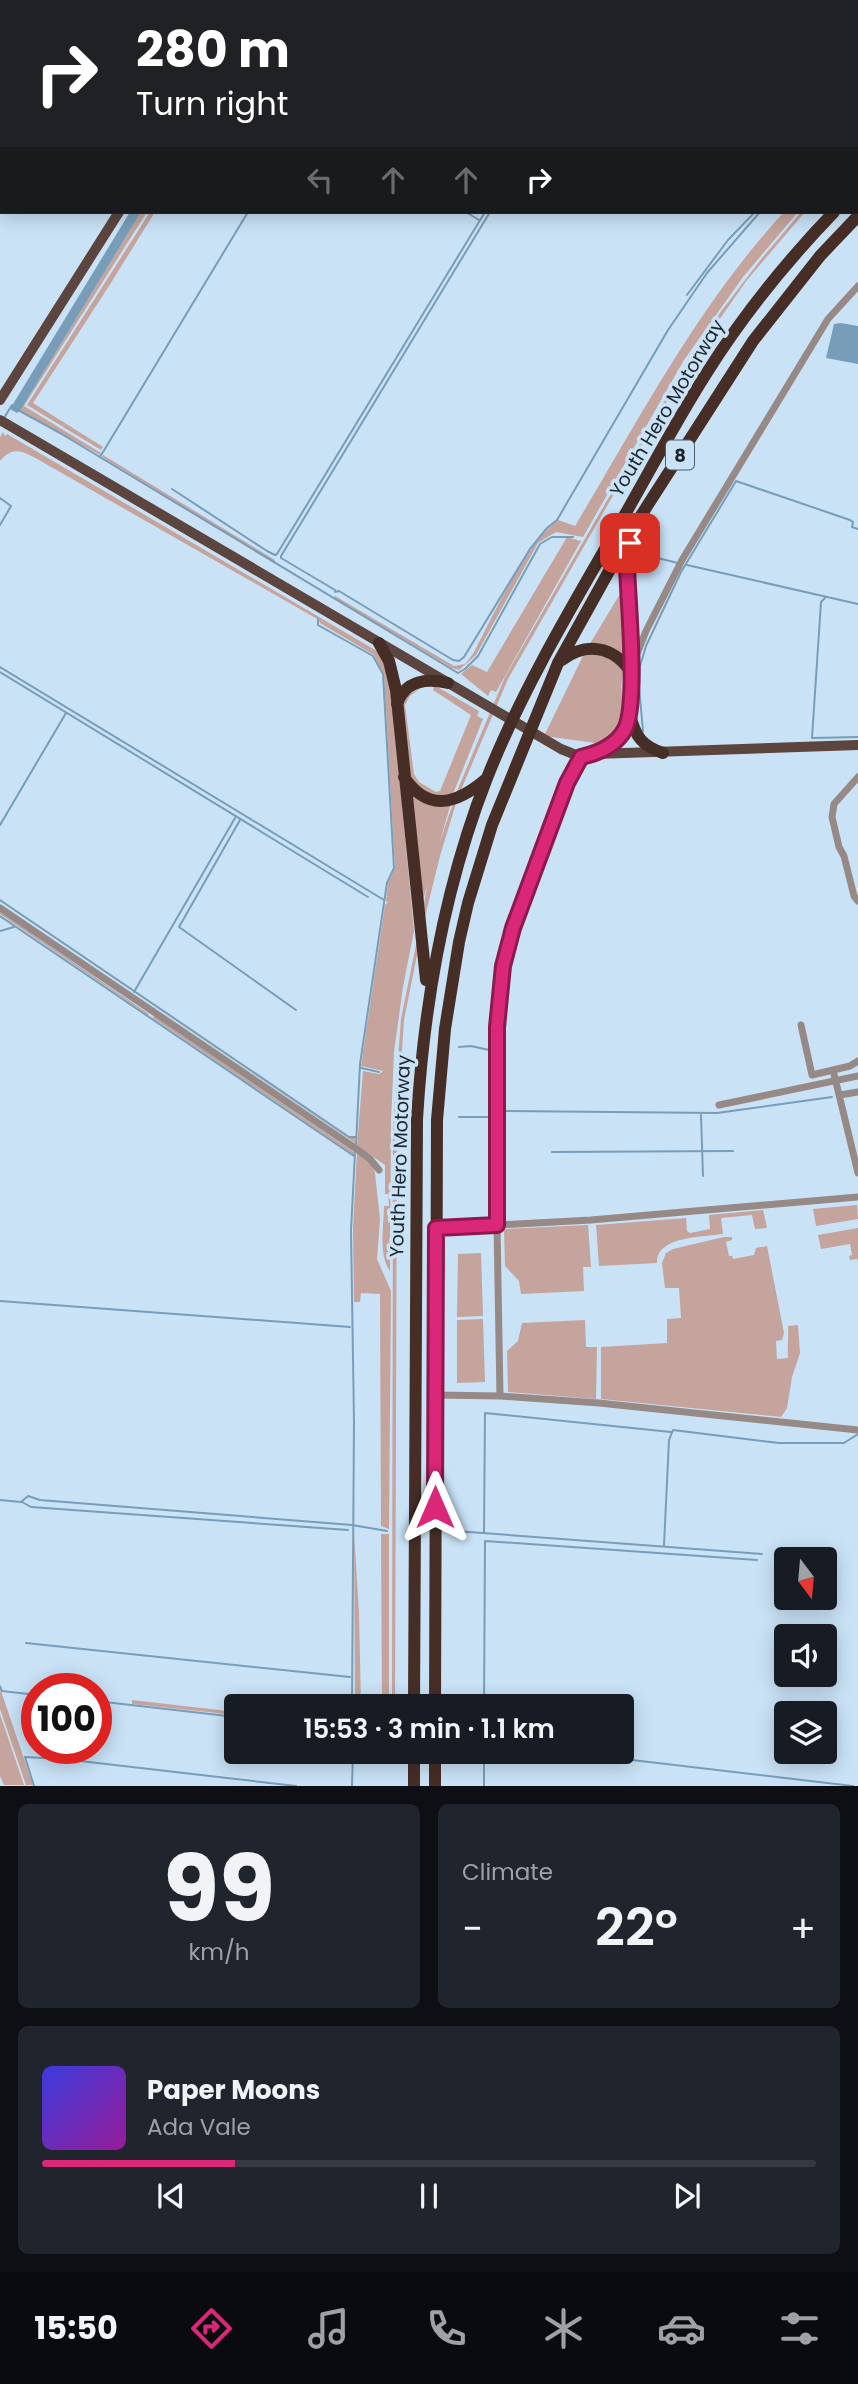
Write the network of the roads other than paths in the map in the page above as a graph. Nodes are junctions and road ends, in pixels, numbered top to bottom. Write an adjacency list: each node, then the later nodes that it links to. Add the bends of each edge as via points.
1 (118, 214): 5 (main road)
2 (832, 214): 20 (highway, Youth Hero Motorway / 8, via 770,284 706,374 572,608)
3 (858, 216): 7 (highway, Youth Hero Motorway / 8, via 753,341)
4 (858, 286): 10 (street, via 828,319 681,564)
5 (0, 399)
6 (0, 420): 8 (main road)
7 (633, 528): 9 (highway, Youth Hero Motorway / 8); 10 (highway, via 627,567)
8 (379, 643): 11 (main road); 12 (highway, via 393,673)
9 (558, 663): 10 (highway, via 593,648 616,655); 36 (highway, Youth Hero Motorway / 8, via 492,825 459,942 440,1078)
10 (630, 671): 13 (highway)
11 (448, 682): 12 (highway, via 414,684 400,695); 17 (main road)
12 (396, 707): 18 (highway)
13 (630, 715): 15 (highway, via 641,742); 16 (highway, via 618,738)
14 (858, 745): 15 (main road)
15 (663, 753): 16 (main road)
16 (595, 754): 17 (main road)
17 (581, 757): 35 (street, via 567,783 503,966 497,1027)
18 (404, 777): 20 (highway, via 422,797 436,802 464,795); 23 (highway, via 426,967)
19 (858, 777): 21 (street, via 834,804 832,817)
20 (488, 778): 23 (highway, Youth Hero Motorway / 8, via 448,898)
21 (858, 901)
22 (0, 908): 32 (street, via 358,1150)
23 (425, 1026): 40 (highway, Youth Hero Motorway / 8, via 416,1153)
24 (801, 1026): 26 (street, via 812,1075)
25 (858, 1061): 26 (street)
26 (833, 1070): 28 (street)
27 (858, 1076): 28 (street)
28 (836, 1082): 30 (street); 31 (street)
29 (858, 1092): 30 (street)
30 (840, 1095): 33 (street)
31 (719, 1105)
32 (379, 1170)
33 (858, 1173)
34 (858, 1197): 35 (street)
35 (497, 1225): 36 (street); 38 (street)
36 (436, 1228): 37 (highway, Youth Hero Motorway / 8)
37 (436, 1395): 38 (street); 41 (highway, Youth Hero Motorway / 8)
38 (500, 1396): 39 (street)
39 (858, 1430)
40 (414, 1694)
41 (435, 1694)
42 (414, 1764): 44 (highway)
43 (435, 1764): 45 (highway)
44 (414, 1786)
45 (435, 1786)

